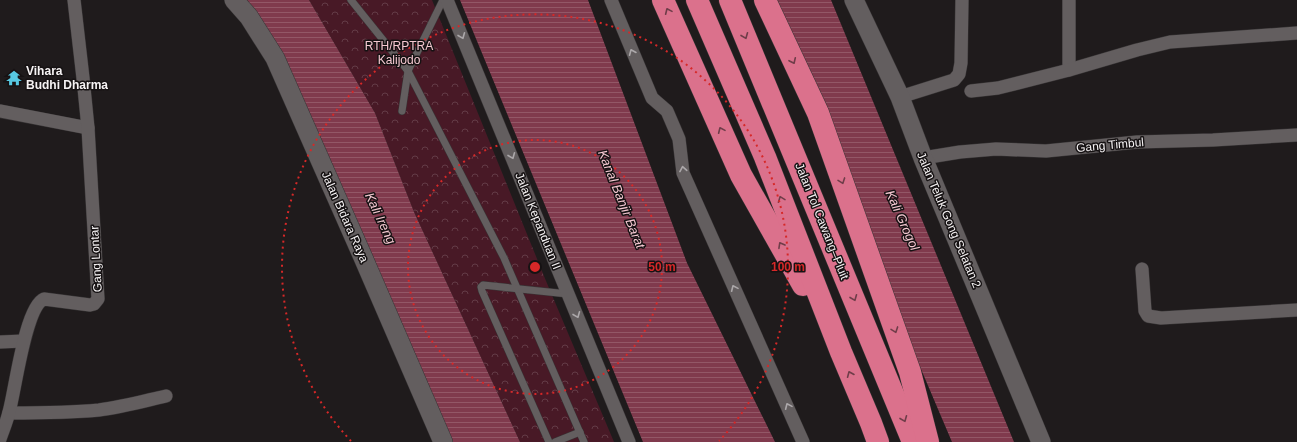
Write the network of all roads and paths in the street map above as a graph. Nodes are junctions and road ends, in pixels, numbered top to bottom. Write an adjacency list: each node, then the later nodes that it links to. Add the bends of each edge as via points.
1 (74, 0): 23 (street)
2 (234, 0): 37 (street, Jalan Bidara Raya, via 249,17 275,58)
3 (351, 0): 15 (lane)
4 (356, 0): 15 (lane)
5 (443, 0): 18 (lane)
6 (447, 0): 28 (street, Jalan Kepanduan II, one-way to 28)
7 (610, 0): 42 (street, one-way to 7, via 683,172 679,139 667,111 652,98)
8 (663, 0): 32 (highway, one-way to 8, via 741,174)
9 (697, 0): 32 (highway, one-way to 9, via 765,157)
10 (730, 0): 44 (highway, Jalan Tol Cawang–Pluit, one-way to 44)
11 (765, 0): 45 (highway, one-way to 45, via 818,113 910,372)
12 (854, 0): 20 (street, Jalan Teluk Gong Selatan 2)
13 (962, 0): 20 (street, via 959,74 954,80)
14 (1069, 0): 17 (street)
15 (358, 8): 18 (lane)
16 (1297, 32): 17 (street, via 1170,42)
17 (1069, 70): 19 (street, via 998,88)
18 (408, 71): 21 (lane); 27 (lane, via 504,258)
19 (971, 91)
20 (900, 97): 25 (street, Jalan Teluk Gong Selatan 2)
21 (402, 110)
22 (0, 111): 23 (street)
23 (88, 128): 30 (street, Gang Lontar, via 98,299 90,305 41,301 35,309)
24 (1297, 135): 25 (street, Gang Timbul, via 1137,142 1046,151 996,149)
25 (923, 158): 46 (street, Jalan Teluk Gong Selatan 2)
26 (1142, 270): 29 (street, via 1145,311 1153,318)
27 (517, 289): 28 (lane); 35 (lane); 38 (lane, via 484,285 481,288)
28 (568, 294): 41 (street, Jalan Kepanduan II, one-way to 41)
29 (1297, 310)
30 (23, 341): 31 (street); 34 (street, Gang Lontar)
31 (0, 342)
32 (841, 352): 43 (highway, one-way to 32)
33 (166, 396): 34 (street, via 100,410)
34 (9, 413): 36 (street, Gang Lontar)
35 (580, 432): 39 (lane); 40 (lane)
36 (0, 438)
37 (443, 442)
38 (549, 442)
39 (555, 442)
40 (584, 442)
41 (629, 442)
42 (803, 442)
43 (878, 442)
44 (913, 442)
45 (928, 442)
46 (1042, 442)

